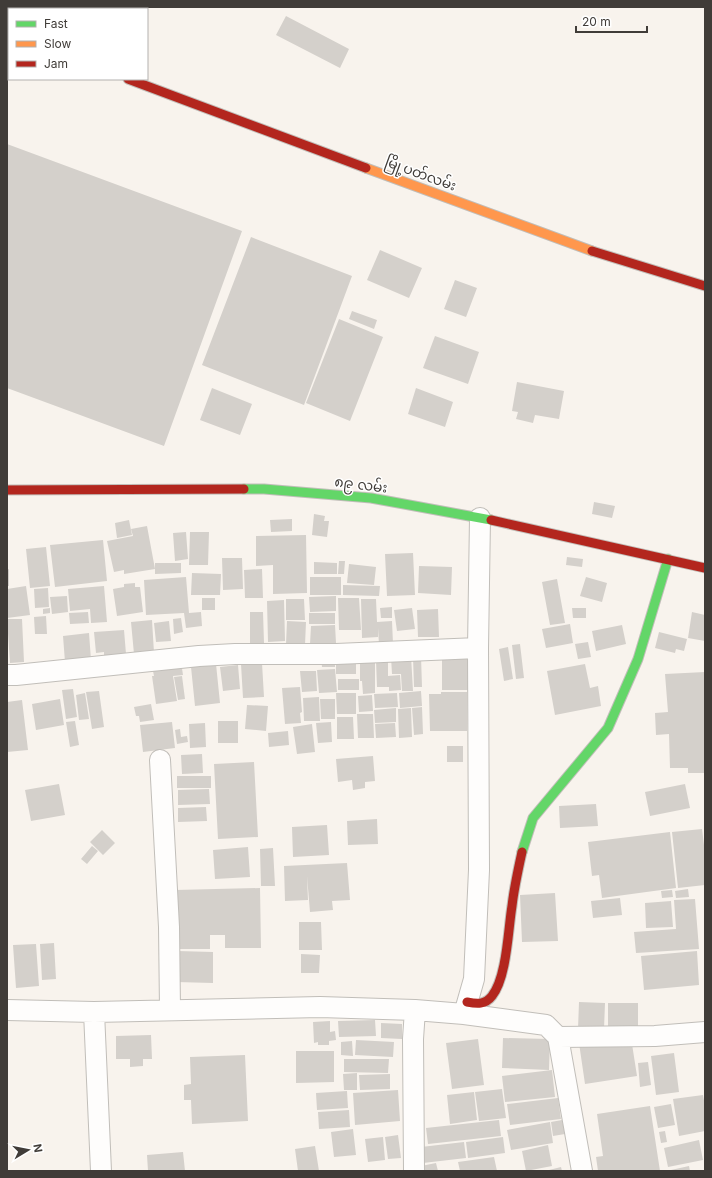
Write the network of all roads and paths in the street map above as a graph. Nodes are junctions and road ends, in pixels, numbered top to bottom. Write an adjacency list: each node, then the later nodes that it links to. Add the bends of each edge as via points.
1 (131, 80): 2 (street, မြို့ပတ်လမ်း, via 586,249)
2 (705, 286)
3 (7, 490): 4 (street, ၈၉ လမ်း, via 264,489 371,498)
4 (480, 518): 5 (street, ၈၉ လမ်း); 7 (street)
5 (668, 559): 6 (street, ၈၉ လမ်း); 10 (street, via 638,659 608,728 532,818 522,852 512,904 502,976 492,996 483,1003)
6 (705, 568)
7 (478, 648): 8 (street, via 199,656); 10 (street, via 479,870 474,979)
8 (7, 675)
9 (160, 760): 11 (street, via 169,927)
10 (465, 1008): 13 (street); 16 (street, via 546,1025)
11 (170, 1009): 13 (street, via 320,1007); 14 (street)
12 (7, 1010): 14 (street)
13 (416, 1010): 18 (street, via 413,1039)
14 (94, 1012): 17 (street)
15 (705, 1032): 16 (street, via 655,1036)
16 (558, 1037): 19 (street)
17 (101, 1171)
18 (414, 1171)
19 (582, 1171)

